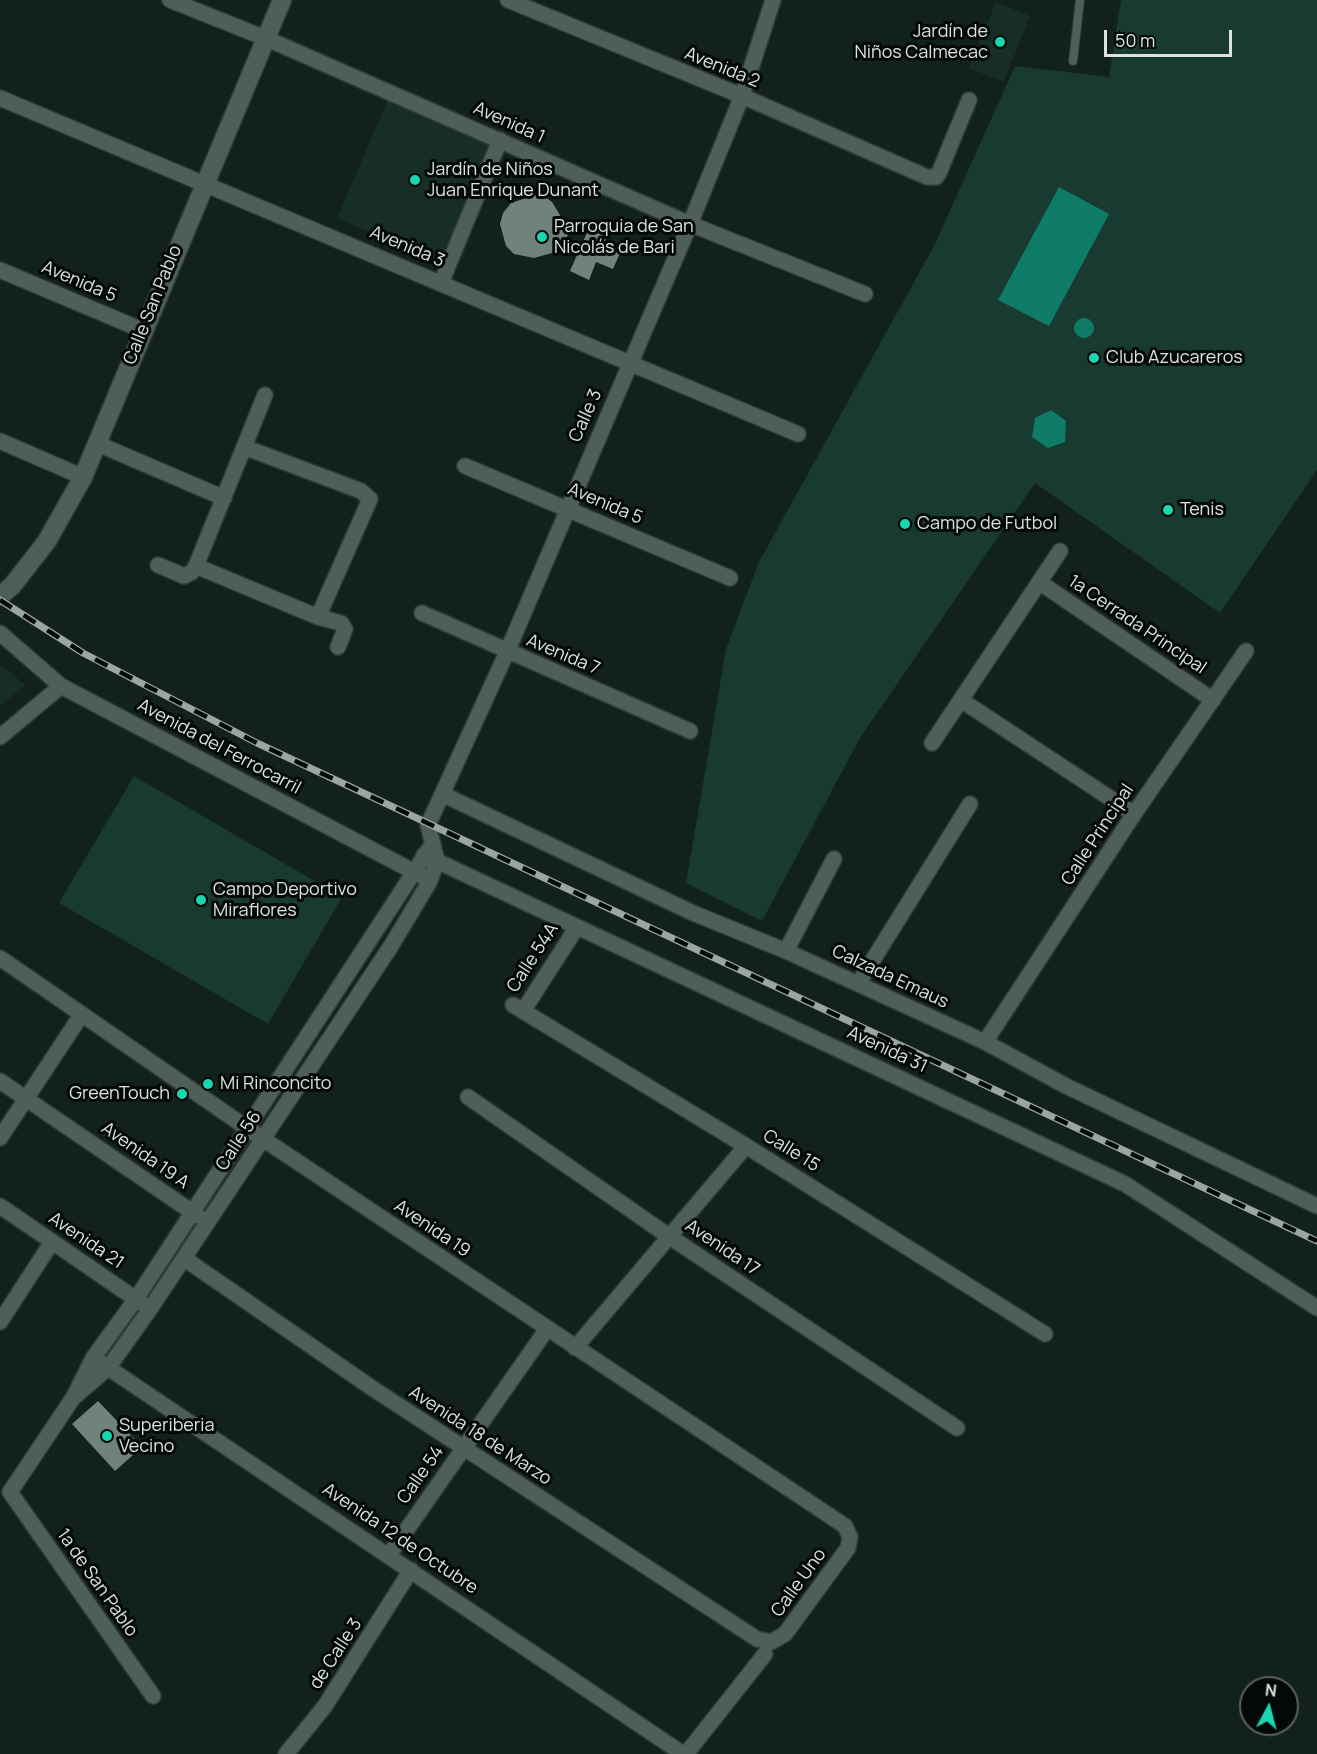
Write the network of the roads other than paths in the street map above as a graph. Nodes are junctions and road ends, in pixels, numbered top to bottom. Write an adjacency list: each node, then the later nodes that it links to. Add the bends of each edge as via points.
1 (170, 0): 6 (street, Avenida 1)
2 (282, 0): 6 (street, Calle San Pablo)
3 (508, 0): 8 (street, Avenida 2)
4 (773, 0): 8 (street, Calle 3)
5 (1080, 0): 7 (lane)
6 (265, 38): 11 (street, Avenida 1); 12 (street, Calle San Pablo)
7 (1073, 61)
8 (742, 96): 10 (street, Avenida 2, via 932,178 939,173); 13 (street, Calle 3)
9 (0, 98): 12 (street, Avenida 3)
10 (969, 100)
11 (500, 140): 13 (street, Avenida 1); 15 (street)
12 (204, 183): 15 (street, Avenida 3); 17 (street, Calle San Pablo)
13 (690, 224): 16 (street, Avenida 1); 18 (street, Calle 3)
14 (0, 270): 17 (street, Avenida 5)
15 (441, 283): 18 (street, Avenida 3)
16 (866, 294)
17 (142, 330): 22 (street, Calle San Pablo)
18 (630, 366): 20 (street, Avenida 3); 27 (street, Calle 3)
19 (265, 394): 23 (street)
20 (798, 434)
21 (0, 441): 25 (street)
22 (98, 444): 25 (street, Calle San Pablo); 26 (street)
23 (244, 447): 26 (street); 35 (street, via 361,491 370,499)
24 (465, 466): 27 (street, Avenida 5)
25 (83, 477): 33 (street, Calle San Pablo, via 47,541)
26 (224, 498): 30 (street)
27 (566, 509): 31 (street, Avenida 5); 39 (street, Calle 3)
28 (1060, 550): 32 (street)
29 (158, 565): 30 (street, via 184,576)
30 (196, 566): 35 (street)
31 (729, 578)
32 (1039, 582): 41 (street); 42 (street, 1a Cerrada Principal)
33 (0, 596)
34 (422, 613): 39 (street, Avenida 7)
35 (318, 617): 37 (street, via 341,623 345,629)
36 (0, 633): 40 (street, Avenida del Ferrocarril)
37 (338, 647)
38 (1246, 651): 42 (street, Calle Principal)
39 (507, 652): 43 (street, Avenida 7); 46 (street, Calle 3)
40 (61, 686): 44 (street); 51 (street, Avenida del Ferrocarril)
41 (961, 700): 45 (street); 48 (street)
42 (1213, 700): 48 (street, Calle Principal)
43 (690, 731)
44 (0, 736)
45 (932, 743)
46 (442, 794): 49 (street, Calle 3, via 428,825); 54 (street, Calzada Emaus, via 693,913)
47 (970, 804): 56 (street)
48 (1134, 814): 59 (street, Calle Principal)
49 (432, 853): 51 (street, Calle 56); 52 (street, Calle 56); 53 (street, Avenida 31)
50 (834, 859): 54 (street)
51 (413, 872): 52 (street, Avenida del Ferrocarril); 63 (street, Calle 56)
52 (430, 881): 65 (street, Calle 56)
53 (577, 927): 57 (street, Calle 54A); 75 (street, Avenida 31, via 1125,1184)
54 (786, 951): 56 (street, Calzada Emaus)
55 (0, 958): 58 (street, Avenida 19)
56 (858, 984): 59 (street, Calzada Emaus)
57 (518, 1008): 66 (street, Calle 15)
58 (82, 1014): 62 (street); 63 (street, Avenida 19)
59 (985, 1042): 68 (street, Calzada Emaus, via 1066,1086)
60 (0, 1081): 62 (street, Avenida 19 A)
61 (468, 1097): 71 (street, Avenida 17)
62 (26, 1098): 64 (street); 69 (street, Avenida 19 A)
63 (247, 1129): 65 (street, Avenida 19); 69 (street, Calle 56)
64 (0, 1138)
65 (263, 1139): 70 (street, Calle 56); 78 (street, Avenida 19)
66 (746, 1146): 71 (street); 79 (street, Calle 15)
67 (0, 1206): 72 (street, Avenida 21)
68 (1317, 1206)
69 (191, 1212): 70 (street, Avenida 19 A); 74 (street, Calle 56)
70 (208, 1223): 73 (street, Calle 56)
71 (670, 1237): 80 (street); 84 (street, Avenida 17)
72 (52, 1242): 74 (street, Avenida 21); 77 (street)
73 (185, 1259): 76 (street, Calle 56); 85 (street, Avenida 18 de Marzo)
74 (136, 1299): 76 (street, Avenida 21); 81 (street, Calle 56)
75 (1317, 1308)
76 (150, 1309): 82 (street, Calle 56)
77 (0, 1322)
78 (547, 1329): 80 (street, Avenida 19); 85 (street, Calle 54)
79 (1045, 1334)
80 (574, 1348): 87 (street, Avenida 19)
81 (93, 1358): 82 (street, Avenida 12 de Octubre); 83 (street, Calle 56)
82 (108, 1368): 83 (street, Calle 56); 88 (street, Avenida 12 de Octubre)
83 (73, 1398): 86 (street, Calle 56)
84 (957, 1428)
85 (463, 1448): 88 (street, Calle 54); 90 (street, Avenida 18 de Marzo)
86 (5, 1494): 92 (street, 1a de San Pablo)
87 (845, 1526): 90 (street, Calle Uno, via 850,1537 848,1548 785,1635 771,1642)
88 (389, 1555): 89 (street, Avenida 12 de Octubre)
89 (411, 1570): 93 (street, de Calle 3, via 326,1706); 94 (street, Avenida 12 de Octubre)
90 (758, 1639)
91 (765, 1654): 94 (street)
92 (153, 1696)
93 (286, 1754)
94 (685, 1754)

